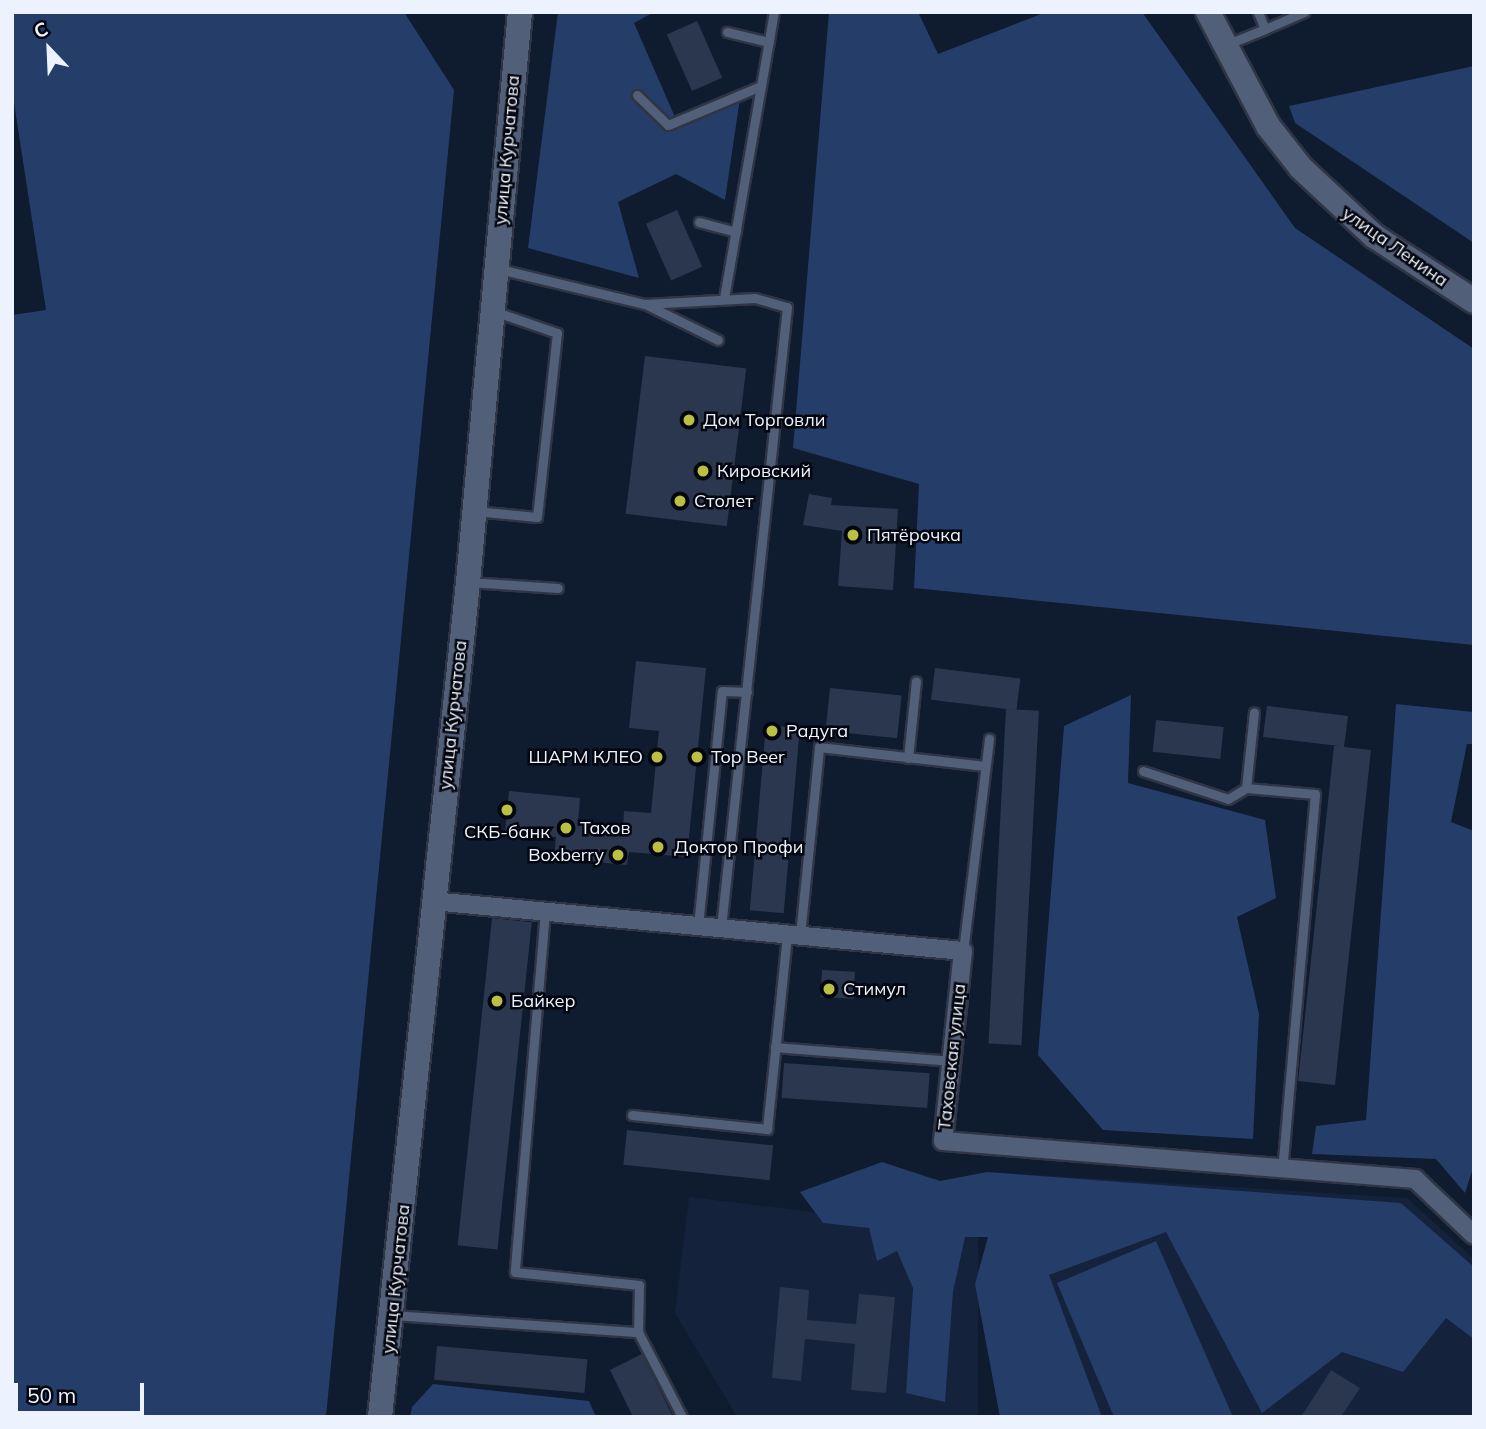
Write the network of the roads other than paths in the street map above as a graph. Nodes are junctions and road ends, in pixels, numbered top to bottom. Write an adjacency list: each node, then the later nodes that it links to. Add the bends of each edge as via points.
1 (520, 12): 14 (main road, улица Курчатова)
2 (774, 12): 8 (lane)
3 (1208, 12): 9 (main road, улица Ленина)
4 (1258, 12): 6 (lane)
5 (1304, 12): 6 (lane)
6 (1265, 29): 9 (lane)
7 (727, 32): 8 (lane)
8 (769, 42): 10 (lane)
9 (1224, 46): 16 (main road, улица Ленина, via 1268,126 1331,200 1374,236)
10 (761, 86): 11 (lane, via 668,125); 13 (lane)
11 (637, 94)
12 (699, 222): 13 (lane)
13 (736, 232): 15 (lane)
14 (496, 269): 17 (lane); 18 (main road, улица Курчатова)
15 (724, 298): 17 (lane); 24 (lane, via 755,298 787,307)
16 (1474, 301)
17 (645, 304): 19 (lane)
18 (492, 310): 20 (main road, улица Курчатова); 20 (lane, via 557,333 537,517)
19 (718, 340)
20 (473, 510): 21 (main road, улица Курчатова)
21 (468, 582): 22 (lane); 31 (main road, улица Курчатова)
22 (558, 588)
23 (916, 681): 27 (lane)
24 (747, 692): 33 (lane, via 722,691); 34 (lane)
25 (1254, 712): 30 (lane)
26 (989, 739): 28 (lane)
27 (908, 758): 28 (lane); 35 (lane, via 819,747)
28 (985, 766): 36 (lane)
29 (1143, 771): 30 (lane, via 1228,799)
30 (1246, 788): 40 (lane, via 1315,794)
31 (432, 901): 32 (street); 42 (main road, улица Курчатова)
32 (545, 912): 33 (street); 43 (lane, via 515,1272 639,1285)
33 (698, 926): 34 (street)
34 (721, 928): 35 (street)
35 (793, 935): 36 (street); 37 (lane)
36 (962, 951): 38 (street, Таховская улица)
37 (775, 1047): 38 (lane); 39 (lane, via 767,1129)
38 (951, 1061): 40 (street, Таховская улица, via 943,1141)
39 (632, 1115)
40 (1282, 1169): 41 (street, Таховская улица, via 1415,1178)
41 (1474, 1235)
42 (393, 1315): 43 (lane); 44 (main road, улица Курчатова)
43 (638, 1332): 45 (lane)
44 (380, 1417)
45 (682, 1417)

